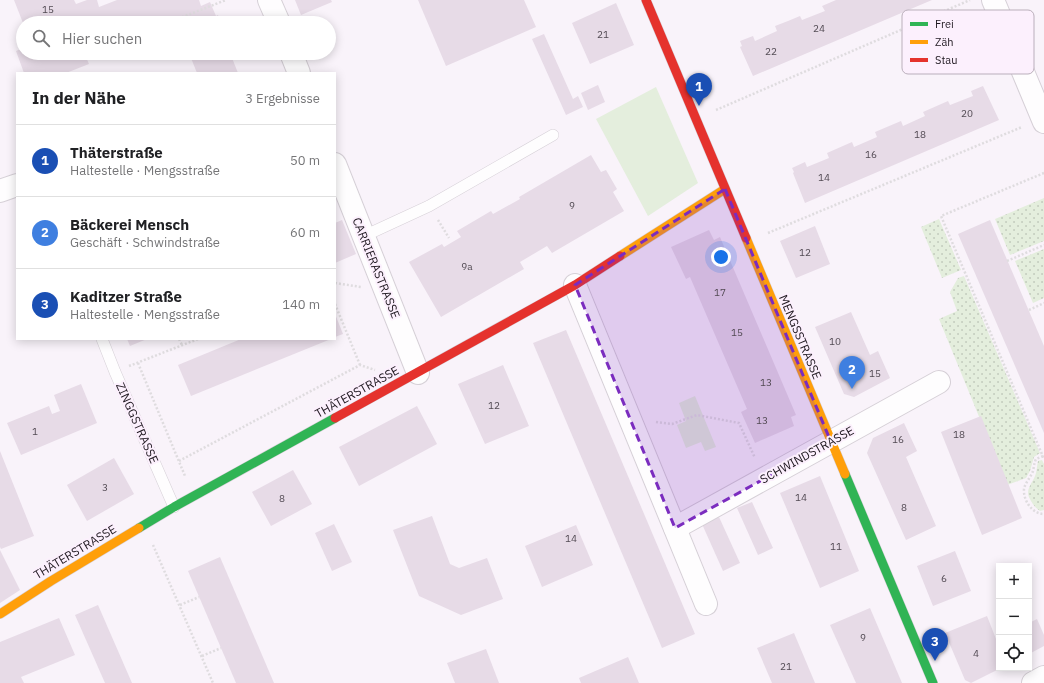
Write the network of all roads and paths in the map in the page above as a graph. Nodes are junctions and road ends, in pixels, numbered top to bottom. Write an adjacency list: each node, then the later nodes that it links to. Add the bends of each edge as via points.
1 (226, 0): 8 (path)
2 (269, 0): 9 (street)
3 (646, 0): 14 (street, MENGSSTRASSE)
4 (970, 0): 6 (path)
5 (993, 0): 7 (street)
6 (947, 10)
7 (997, 10)
8 (185, 16)
9 (276, 16)
10 (902, 30): 14 (path)
11 (294, 60): 12 (street)
12 (299, 72)
13 (1024, 74): 15 (street)
14 (696, 119): 20 (street, MENGSSTRASSE)
15 (1043, 120): 25 (path)
16 (553, 135): 22 (lane)
17 (336, 166): 23 (street, CARRIERASTRASSE)
18 (1044, 173): 43 (path, via 941,216)
19 (16, 185): 21 (street)
20 (725, 189): 25 (street, MENGSSTRASSE); 28 (street, THÄTERSTRASSE)
21 (0, 192)
22 (429, 206): 23 (lane); 24 (path)
23 (364, 236): 39 (street, CARRIERASTRASSE)
24 (449, 238)
25 (747, 242): 42 (street, MENGSSTRASSE)
26 (1044, 245): 27 (path)
27 (1007, 261)
28 (575, 285): 39 (street, THÄTERSTRASSE); 41 (street)
29 (1044, 303): 31 (path)
30 (336, 306): 37 (path)
31 (1029, 310)
32 (102, 340): 38 (lane, ZINGGSTRASSE)
33 (180, 340): 35 (path)
34 (195, 340): 35 (path)
35 (182, 345): 36 (path)
36 (138, 363): 38 (path); 44 (path)
37 (360, 365): 39 (path); 44 (path)
38 (115, 372): 47 (lane, ZINGGSTRASSE)
39 (411, 376): 46 (street, THÄTERSTRASSE)
40 (939, 382): 42 (street, SCHWINDSTRASSE)
41 (634, 429): 45 (path, via 656,422 672,424 697,415 739,422); 50 (street)
42 (832, 442): 45 (street, SCHWINDSTRASSE); 59 (street, MENGSSTRASSE)
43 (1043, 457): 48 (path, via 1036,459 1033,472 1024,488 1031,509)
44 (179, 461): 46 (path)
45 (764, 479): 50 (street, SCHWINDSTRASSE)
46 (194, 496): 47 (street, THÄTERSTRASSE)
47 (174, 508): 49 (street, THÄTERSTRASSE)
48 (1044, 514)
49 (144, 525): 53 (path); 54 (street, THÄTERSTRASSE, via 51,580)
50 (675, 528): 52 (street)
51 (199, 597): 53 (path)
52 (706, 604)
53 (180, 605): 56 (path)
54 (0, 614)
55 (221, 648): 56 (path)
56 (202, 656): 58 (path)
57 (1044, 677): 60 (street)
58 (213, 683)
59 (932, 683)
60 (1033, 683)

